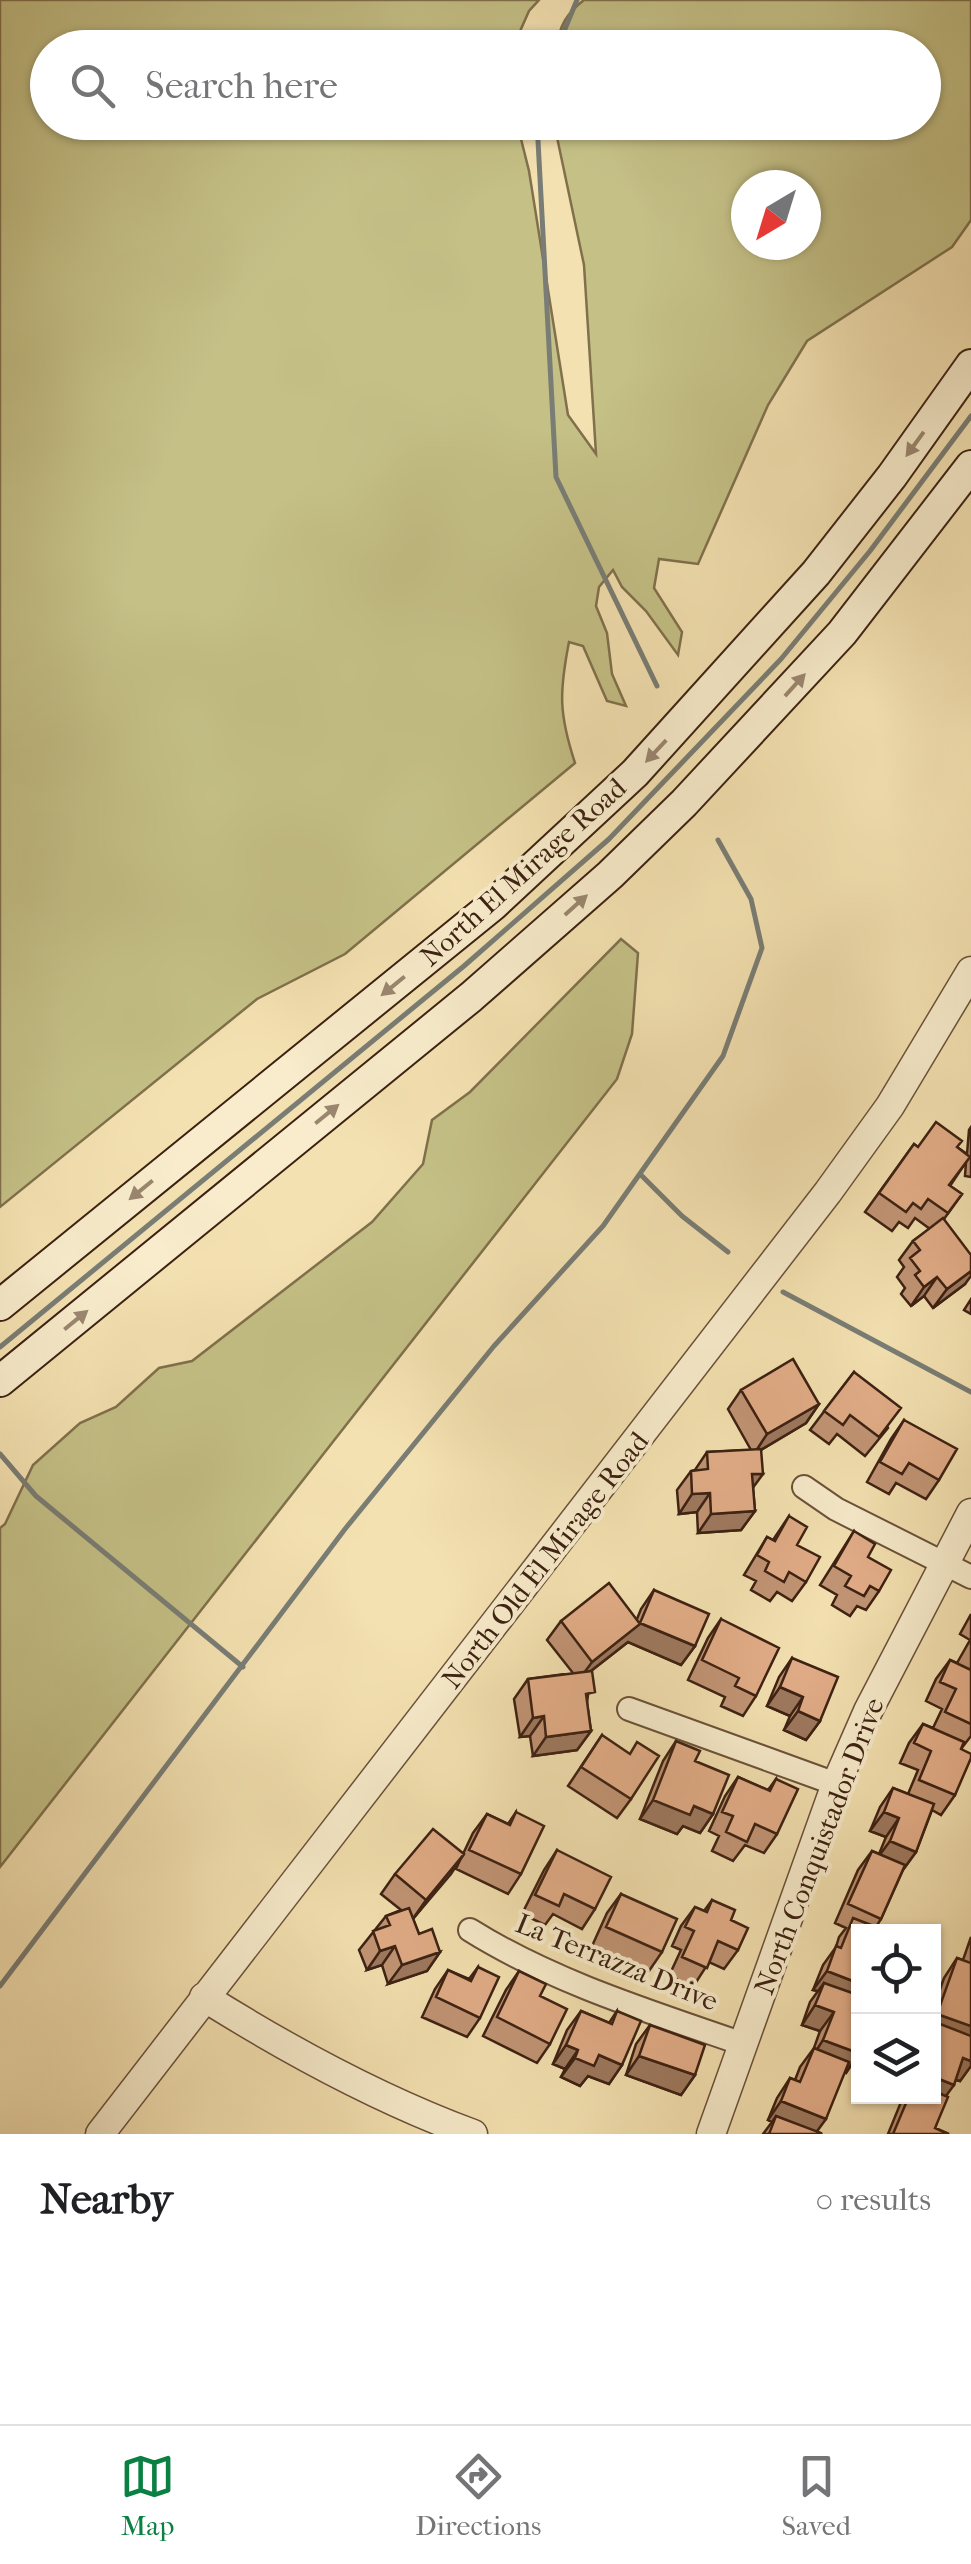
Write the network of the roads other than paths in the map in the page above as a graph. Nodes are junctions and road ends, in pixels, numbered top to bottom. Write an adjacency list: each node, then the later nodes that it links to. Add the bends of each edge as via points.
1 (971, 365): 4 (main road, North El Mirage Road, one-way to 4, via 850,531 710,693 599,807 493,905)
2 (971, 466): 5 (main road, North El Mirage Road, one-way to 2, via 470,997 640,847 842,633)
3 (971, 971): 13 (street, North Old El Mirage Road, via 890,1106 771,1268)
4 (0, 1305)
5 (0, 1381)
6 (804, 1487): 8 (street)
7 (971, 1512): 8 (street, North Conquistador Drive)
8 (945, 1562): 9 (street); 11 (street, North Conquistador Drive)
9 (971, 1577)
10 (629, 1710): 11 (street)
11 (836, 1784): 14 (street, North Conquistador Drive)
12 (470, 1930): 14 (street, La Terrazza Drive, via 579,1983)
13 (204, 1998): 15 (street, North Old El Mirage Road); 16 (street, via 322,2068)
14 (743, 2044): 17 (street, North Conquistador Drive)
15 (100, 2134)
16 (472, 2134)
17 (711, 2134)

